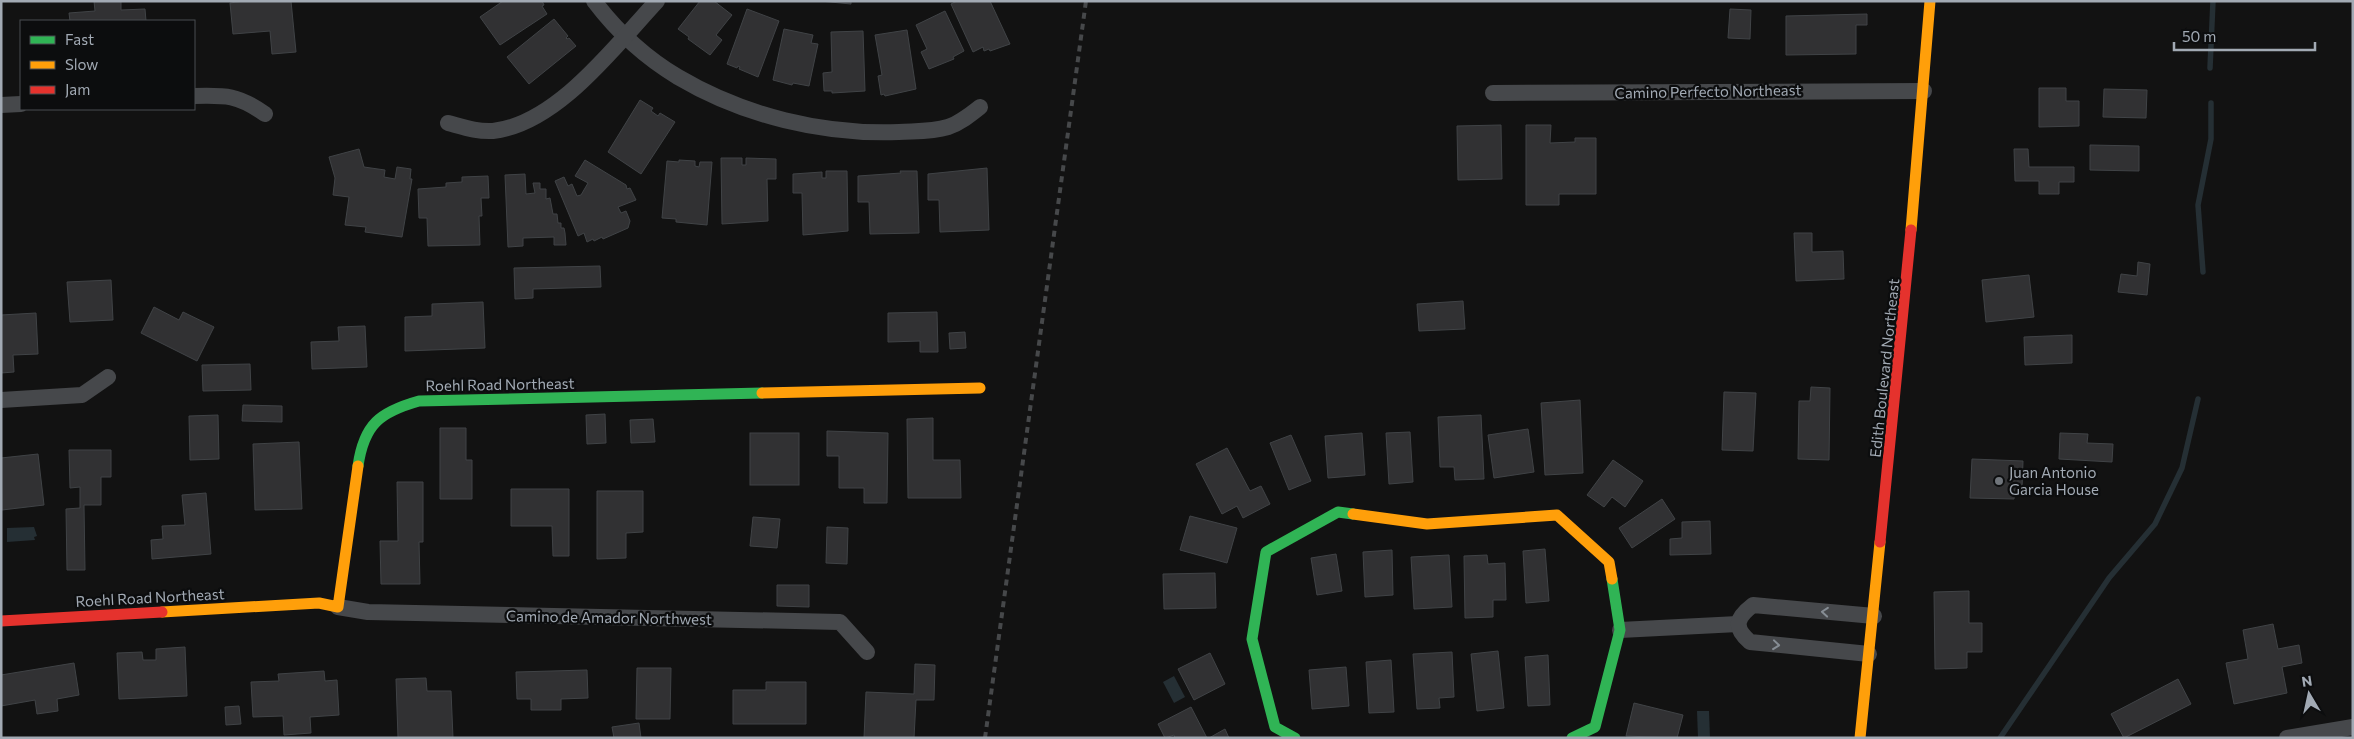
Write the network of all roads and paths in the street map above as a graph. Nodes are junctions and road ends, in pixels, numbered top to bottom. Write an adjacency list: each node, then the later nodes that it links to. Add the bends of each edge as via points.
1 (594, 1): 4 (street)
2 (657, 1): 4 (street)
3 (1930, 1): 5 (street, Edith Boulevard Northeast)
4 (625, 36): 10 (street, via 677,77 708,93 737,106 803,124 871,133 934,130 950,126); 12 (street, via 569,93 535,117 493,131)
5 (1924, 91): 6 (street, Camino Perfecto Northeast); 17 (street, Edith Boulevard Northeast)
6 (1493, 93)
7 (195, 96): 11 (street, via 239,98)
8 (20, 104): 9 (street)
9 (1, 105)
10 (980, 107)
11 (265, 114)
12 (448, 123)
13 (108, 377): 15 (street, via 82,394)
14 (980, 388): 16 (street, Roehl Road Northeast, via 418,401 395,408 372,424 360,449)
15 (1, 400)
16 (338, 607): 18 (street, Roehl Road Northeast, via 319,602); 21 (street, Camino de Amador Northwest, via 368,612 840,622)
17 (1874, 616): 19 (street, one-way to 19, via 1753,605 1741,614); 22 (street, Edith Boulevard Northeast)
18 (1, 621)
19 (1738, 624): 20 (street); 22 (street, one-way to 22, via 1742,635 1750,642)
20 (1620, 630): 24 (street, via 1609,562 1557,515 1426,524 1338,512 1266,552 1252,639 1276,727); 25 (street, via 1595,727)
21 (867, 652)
22 (1869, 654): 26 (street, Edith Boulevard Northeast)
23 (2353, 727): 27 (street)
24 (1295, 738)
25 (1572, 738)
26 (1860, 738)
27 (2287, 738)

